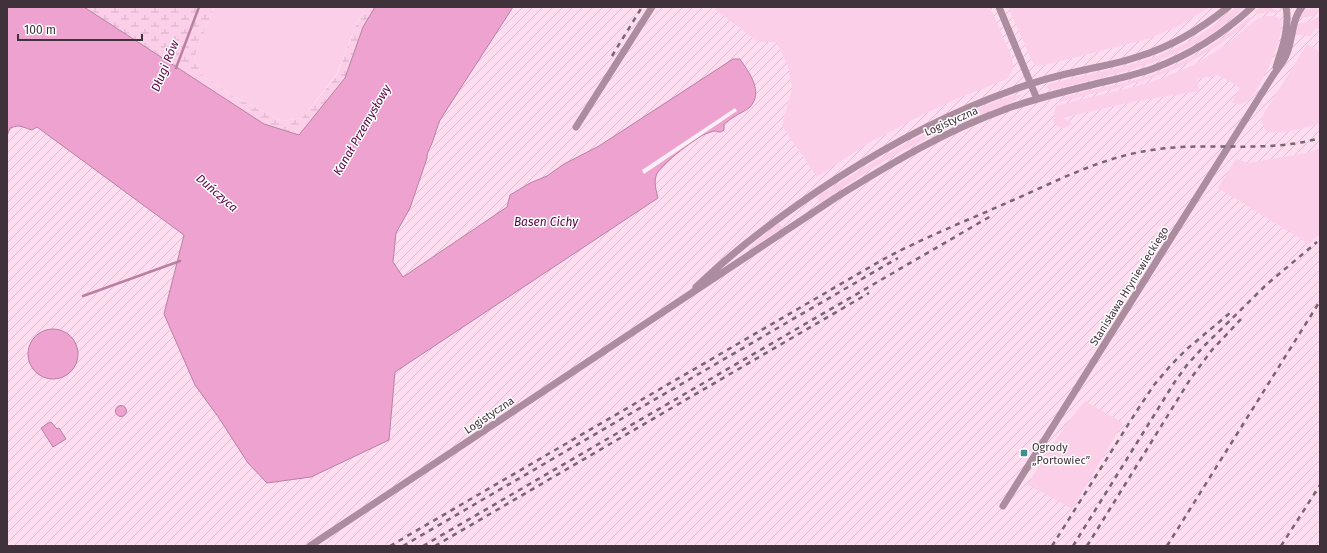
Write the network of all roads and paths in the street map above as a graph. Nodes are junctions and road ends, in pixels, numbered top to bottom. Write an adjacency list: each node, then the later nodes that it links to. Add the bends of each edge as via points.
1 (652, 7): 10 (street)
2 (999, 7): 8 (street)
3 (1228, 7): 8 (street, Logistyczna, via 1190,34 1157,50 1129,60)
4 (1252, 7): 9 (street, Logistyczna, via 1211,40 1168,63 1136,74)
5 (1286, 7): 7 (street, Stanisława Hryniewieckiego, via 1284,41)
6 (1302, 7): 7 (street, Stanisława Hryniewieckiego, via 1296,18 1287,54)
7 (1272, 77): 12 (street, Stanisława Hryniewieckiego)
8 (1031, 84): 9 (street); 11 (street, Logistyczna, via 924,127 859,164 758,233)
9 (1037, 99): 11 (street, Logistyczna, via 970,124 898,159 834,198)
10 (576, 127)
11 (679, 302): 13 (street, Logistyczna)
12 (1003, 506)
13 (310, 546)

